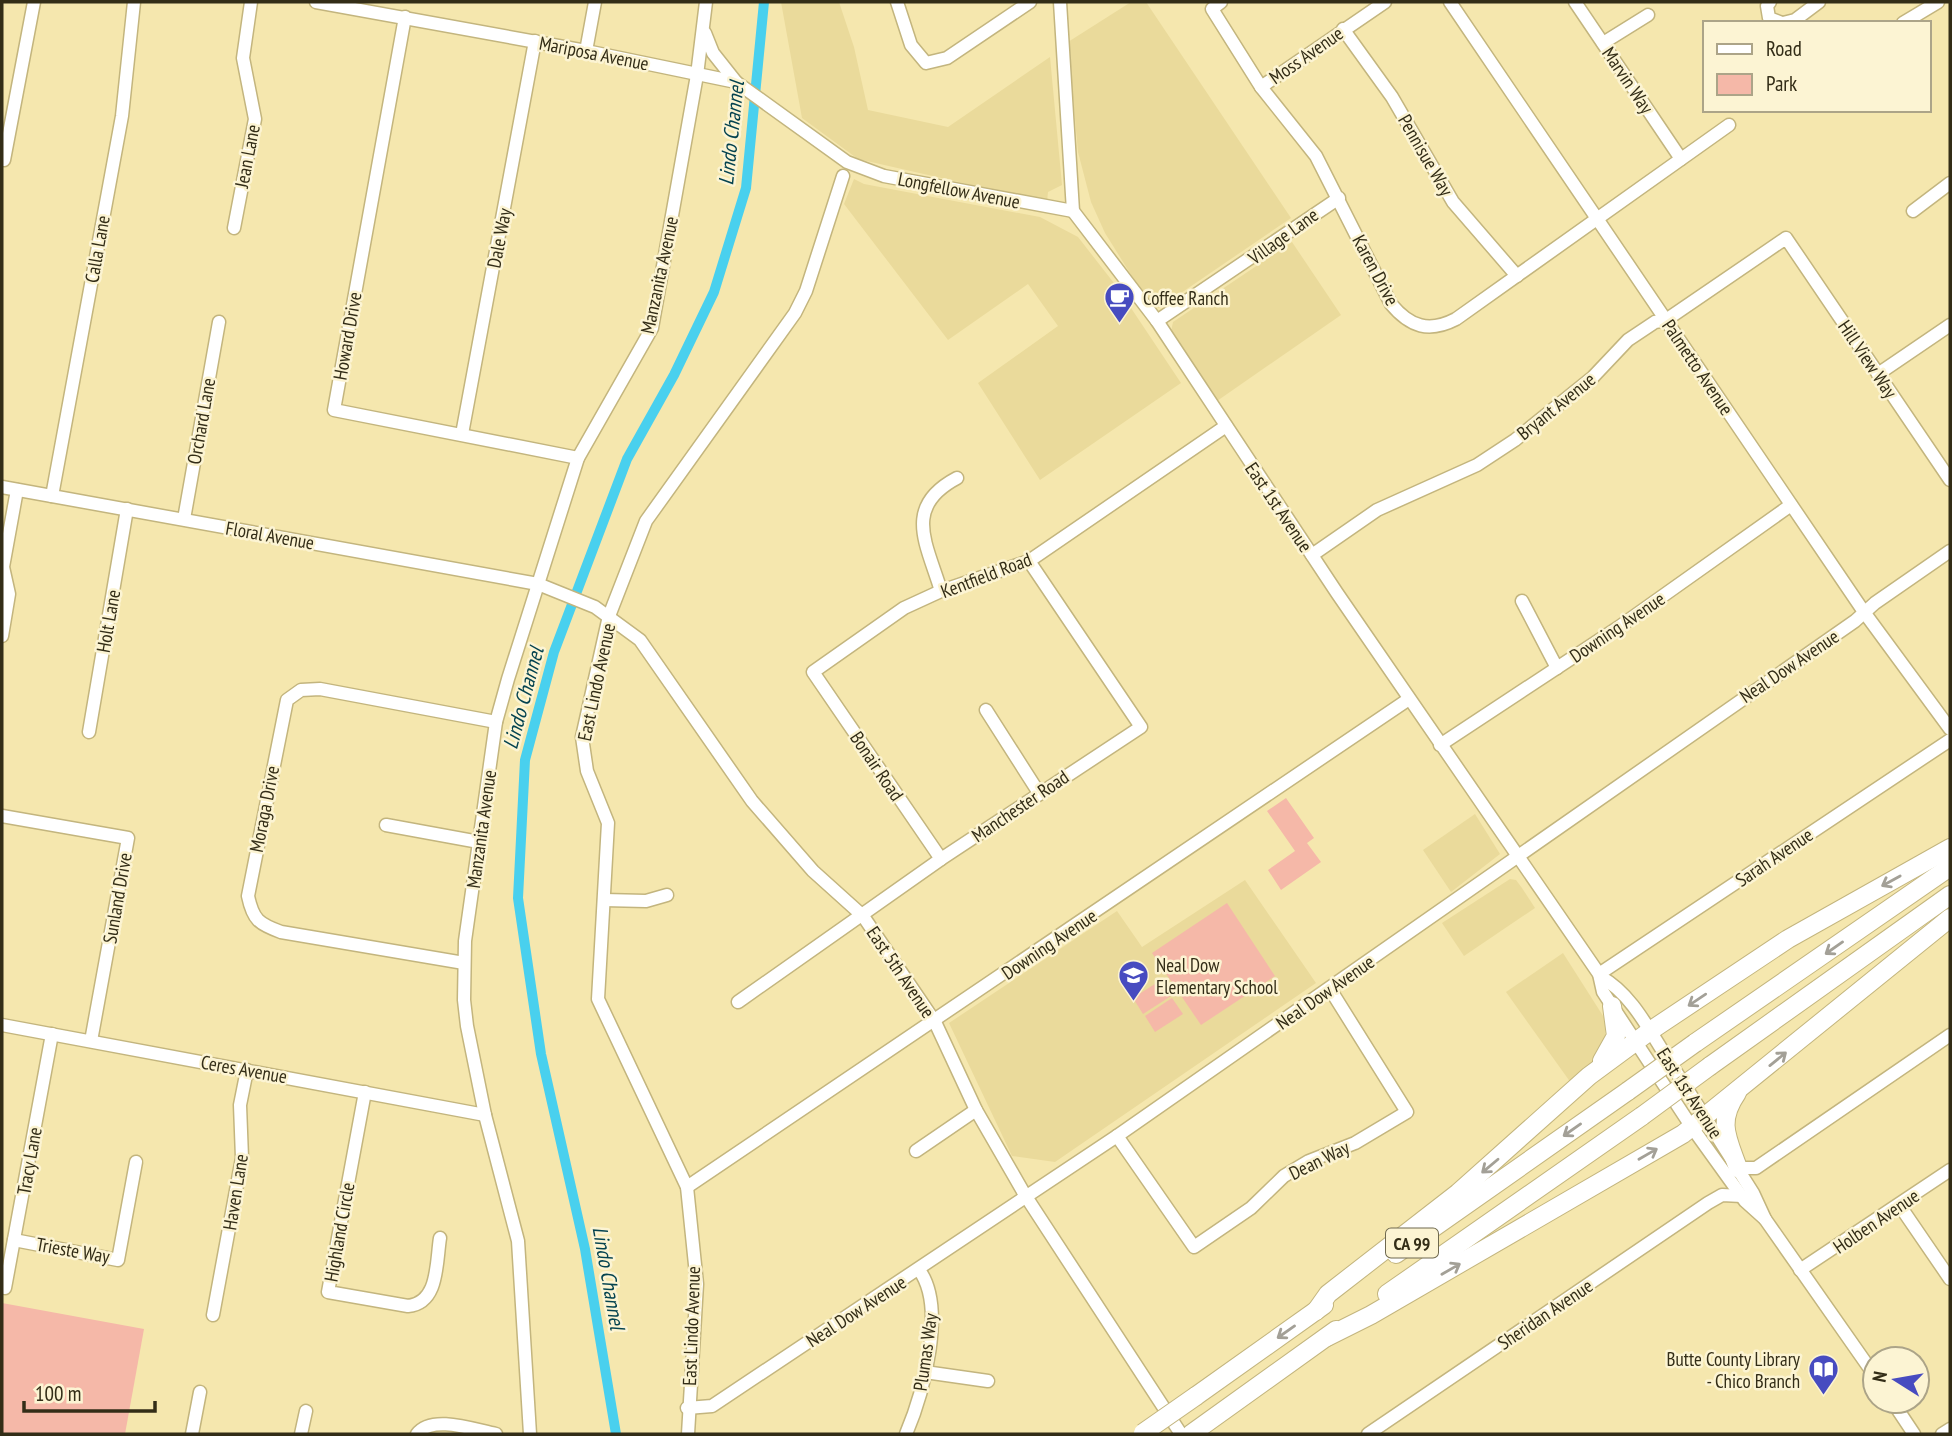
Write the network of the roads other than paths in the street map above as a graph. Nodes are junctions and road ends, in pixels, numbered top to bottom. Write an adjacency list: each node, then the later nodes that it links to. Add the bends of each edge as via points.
1 (34, 2): 32 (street)
2 (134, 2): 55 (street, Calla Lane, via 122,116)
3 (251, 2): 40 (street, Jean Lane, via 243,58 256,119)
4 (316, 2): 18 (street, Mariposa Avenue)
5 (595, 2): 26 (street)
6 (706, 2): 23 (street, Manzanita Avenue)
7 (897, 2): 8 (street, via 911,45 926,63 947,58)
8 (1030, 2)
9 (1060, 2): 37 (street)
10 (1221, 2): 29 (street, Karen Drive, via 1212,9)
11 (1385, 2): 22 (street, Moss Avenue)
12 (1450, 2): 39 (street, Palmetto Avenue)
13 (1575, 2): 25 (street, Marvin Way)
14 (1770, 2): 19 (street, via 1769,18)
15 (1938, 2): 21 (street)
16 (1814, 3): 20 (street)
17 (1648, 15): 25 (street)
18 (405, 17): 24 (street, Mariposa Avenue); 49 (street, Howard Drive, via 334,410)
19 (1777, 21)
20 (1791, 21)
21 (1906, 21)
22 (1343, 29): 29 (street, Moss Avenue); 42 (street, Pennisue Way, via 1392,97 1453,202)
23 (704, 30): 27 (street, Manzanita Avenue); 28 (street, via 713,53)
24 (535, 41): 26 (street, Mariposa Avenue); 49 (street, Dale Way)
25 (1603, 43): 31 (street, Marvin Way)
26 (586, 51): 27 (street, Mariposa Avenue)
27 (697, 75): 28 (street, Mariposa Avenue); 50 (street, Manzanita Avenue, via 652,328)
28 (736, 82): 33 (street, Mariposa Avenue)
29 (1261, 87): 36 (street, Karen Drive, via 1316,156)
30 (1729, 125): 31 (street, Karen Drive)
31 (1681, 159): 39 (street, Karen Drive)
32 (5, 160)
33 (847, 162): 37 (street, Longfellow Avenue, via 884,176)
34 (842, 176): 66 (street, East Lindo Avenue, via 795,313 658,502)
35 (1950, 183): 38 (street)
36 (1339, 198): 42 (street, Karen Drive, via 1391,304 1410,324 1444,325); 44 (street, Village Lane)
37 (1073, 211): 44 (street, East 1st Avenue)
38 (1913, 211)
39 (1598, 217): 42 (street, Karen Drive); 43 (street, Palmetto Avenue)
40 (234, 228)
41 (1786, 238): 43 (street, Bryant Avenue); 47 (street, Hill View Way)
42 (1517, 276)
43 (1666, 320): 56 (street, Palmetto Avenue); 60 (street, Bryant Avenue, via 1628,340 1593,377 1515,440 1477,465 1377,510)
44 (1157, 321): 48 (street, East 1st Avenue)
45 (219, 322): 58 (street, Orchard Lane)
46 (1950, 325): 47 (street)
47 (1878, 374): 52 (street, Hill View Way)
48 (1226, 426): 60 (street, East 1st Avenue); 61 (street, Kentfield Road)
49 (462, 434): 50 (street, Howard Drive)
50 (578, 458): 62 (street, Manzanita Avenue)
51 (957, 478): 63 (street, via 929,498 922,518)
52 (1950, 480)
53 (2, 487): 54 (street, Floral Avenue)
54 (17, 490): 55 (street, Floral Avenue); 67 (street, via 3,566 9,594)
55 (52, 496): 57 (street, Floral Avenue)
56 (1791, 505): 65 (street, Palmetto Avenue); 68 (street, Downing Avenue)
57 (127, 509): 58 (street, Floral Avenue); 74 (street, Holt Lane)
58 (184, 519): 62 (street, Floral Avenue)
59 (1950, 551): 65 (street, Neal Dow Avenue)
60 (1312, 555): 70 (street, East 1st Avenue)
61 (1029, 561): 63 (street, Kentfield Road); 77 (street, Manchester Road, via 1141,727)
62 (544, 586): 66 (street, East 5th Avenue); 72 (street, Manzanita Avenue)
63 (941, 591): 69 (street, Kentfield Road, via 885,620)
64 (1522, 601): 68 (street)
65 (1864, 612): 73 (street, Palmetto Avenue); 82 (street, Neal Dow Avenue)
66 (609, 616): 87 (street, East Lindo Avenue, via 582,737 587,771 608,823); 88 (street, East 5th Avenue, via 656,659 775,829)
67 (2, 636)
68 (1557, 668): 76 (street, Downing Avenue)
69 (813, 672): 83 (street, Bonair Road)
70 (1409, 699): 76 (street, East 1st Avenue); 95 (street, Downing Avenue)
71 (986, 710): 77 (street)
72 (496, 722): 80 (street, Manzanita Avenue); 90 (street, Moraga Drive, via 320,689 302,690 287,700 248,896 252,914 281,932)
73 (1950, 729)
74 (89, 732)
75 (1950, 740): 91 (street, Sarah Avenue)
76 (1440, 745): 82 (street, East 1st Avenue)
77 (1039, 793): 83 (street, Manchester Road)
78 (2, 816): 100 (street, Sunland Drive, via 128,838)
79 (386, 825): 80 (street)
80 (478, 842): 90 (street, Manzanita Avenue)
81 (1950, 848): 99 (highway, one-way to 99, via 1788,939)
82 (1517, 857): 91 (street, East 1st Avenue); 92 (street, Neal Dow Avenue)
83 (941, 859): 88 (street, Manchester Road)
84 (1950, 867): 125 (highway, CA 99, one-way to 125, bridge)
85 (667, 895): 87 (street, via 646,901)
86 (1950, 895): 127 (highway, CA 99, bridge)
87 (604, 900): 114 (street, East Lindo Avenue, via 597,989 601,1009)
88 (863, 916): 93 (street, Manchester Road); 95 (street, East 5th Avenue)
89 (1950, 918): 103 (highway, one-way to 89)
90 (464, 963): 106 (street, Manzanita Avenue, via 467,1026)
91 (1600, 976): 94 (street, East 1st Avenue); 99 (street, East 1st Avenue, via 1629,1001)
92 (1330, 989): 108 (street, Neal Dow Avenue); 108 (street, Dean Way, via 1407,1112 1284,1176 1251,1208 1194,1247)
93 (738, 1002)
94 (1612, 1006): 99 (street, East 1st Avenue); 102 (highway, via 1613,1045)
95 (935, 1022): 105 (street, East 5th Avenue); 114 (street, Downing Avenue)
96 (2, 1025): 97 (street, Ceres Avenue)
97 (52, 1034): 100 (street, Ceres Avenue); 120 (street, Tracy Lane)
98 (1950, 1035): 111 (street)
99 (1642, 1037): 102 (highway); 107 (street, East 1st Avenue)
100 (91, 1041): 101 (street, Ceres Avenue)
101 (247, 1070): 104 (street, Ceres Avenue); 126 (street, Haven Lane, via 240,1105 242,1158)
102 (1589, 1076): 125 (highway, one-way to 125, via 1458,1193 1328,1294)
103 (1738, 1091): 107 (highway); 112 (highway, via 1724,1119)
104 (365, 1092): 106 (street, Ceres Avenue); 119 (street, Highland Circle, via 328,1292 421,1305 429,1298)
105 (976, 1110): 109 (street); 116 (street, East 5th Avenue)
106 (485, 1115): 140 (street, Manzanita Avenue, via 518,1241)
107 (1698, 1120): 112 (street, East 1st Avenue); 127 (highway, one-way to 107, via 1683,1134)
108 (1117, 1136): 116 (street, Neal Dow Avenue)
109 (916, 1151)
110 (136, 1162): 120 (street, Trieste Way, via 118,1260)
111 (1756, 1168): 112 (street); 115 (street)
112 (1731, 1170): 115 (street, East 1st Avenue); 117 (street)
113 (1950, 1170): 118 (street, Holben Avenue)
114 (687, 1187): 132 (street, East Lindo Avenue, via 697,1284)
115 (1745, 1192): 117 (street); 122 (street, East 1st Avenue)
116 (1025, 1195): 121 (street, Neal Dow Avenue); 144 (street, East 5th Avenue)
117 (1722, 1195): 146 (street, Sheridan Avenue)
118 (1900, 1206): 122 (street, Holben Avenue); 123 (street)
119 (440, 1238)
120 (14, 1240): 124 (street, Tracy Lane)
121 (919, 1269): 129 (street, Plumas Way, via 928,1284 933,1312); 132 (street, Neal Dow Avenue, via 712,1406)
122 (1800, 1270): 128 (street, East 1st Avenue)
123 (1950, 1279)
124 (5, 1288)
125 (1316, 1311): 143 (highway, CA 99, one-way to 143, bridge)
126 (213, 1315)
127 (1327, 1337): 145 (highway, CA 99)
128 (1861, 1356)
129 (925, 1372): 130 (street); 142 (street, Plumas Way)
130 (988, 1381)
131 (200, 1392): 136 (street)
132 (687, 1408): 141 (street, East Lindo Avenue)
133 (306, 1411): 137 (street)
134 (1901, 1415): 147 (street)
135 (1950, 1429): 148 (street)
136 (192, 1434)
137 (301, 1434)
138 (417, 1434): 139 (street, via 437,1423)
139 (496, 1434)
140 (530, 1434)
141 (688, 1434)
142 (906, 1434)
143 (1142, 1434)
144 (1181, 1434)
145 (1191, 1434)
146 (1368, 1434)
147 (1914, 1434)
148 (1942, 1434)

